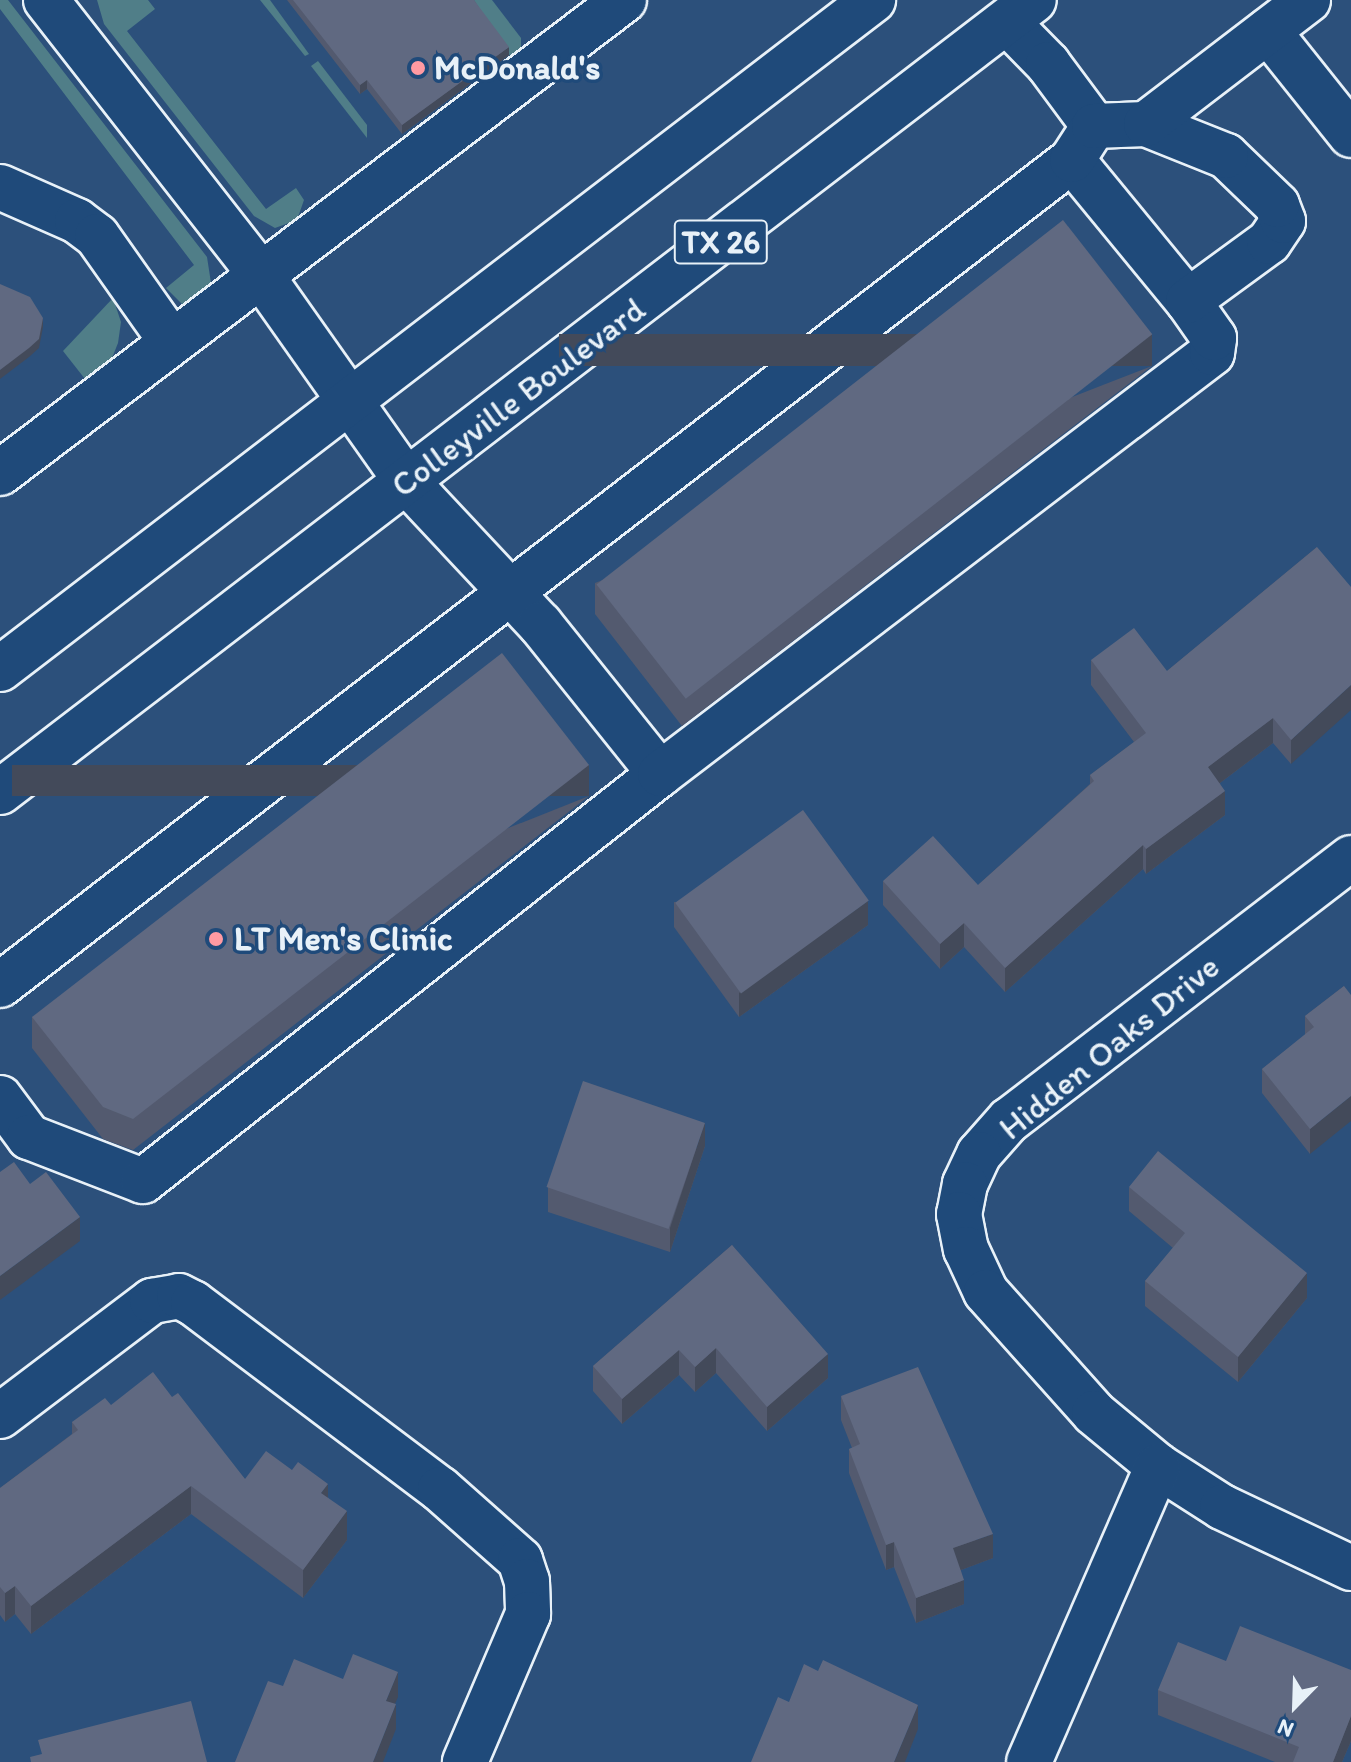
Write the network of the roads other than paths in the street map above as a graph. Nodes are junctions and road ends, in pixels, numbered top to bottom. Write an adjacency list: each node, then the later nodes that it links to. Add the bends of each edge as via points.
1 (46, 0): 11 (main road)
2 (624, 0): 11 (main road)
3 (873, 0): 14 (main road, TX 26)
4 (1308, 0): 6 (main road)
5 (1021, 11): 9 (main road); 16 (main road, Colleyville Boulevard / TX 26)
6 (1268, 31): 7 (main road); 8 (main road)
7 (1146, 124): 9 (main road); 12 (main road, via 1226,156 1277,205 1283,221 1269,242)
8 (1351, 135)
9 (1083, 143): 12 (main road); 17 (main road)
10 (0, 187): 13 (main road, via 77,221 97,236)
11 (263, 278): 13 (main road); 14 (main road)
12 (1188, 301): 19 (main road, via 1214,338 1212,353)
13 (171, 341): 15 (main road)
14 (350, 405): 16 (main road); 18 (main road, TX 26)
15 (0, 473)
16 (407, 482): 17 (main road); 20 (main road, Colleyville Boulevard / TX 26)
17 (510, 597): 19 (main road, via 540,624); 22 (main road)
18 (0, 669)
19 (660, 774): 24 (main road, via 143,1181)
20 (0, 792)
21 (1351, 858): 26 (main road, Hidden Oaks Drive, via 1009,1120 979,1154 965,1184 959,1214 966,1249 986,1292 1094,1413)
22 (0, 985)
23 (0, 1098): 24 (main road)
24 (14, 1147)
25 (0, 1416): 28 (main road, via 152,1301 179,1296 193,1303 440,1489 520,1560 528,1614)
26 (1158, 1466): 27 (main road, Hidden Oaks Drive, via 1222,1507); 29 (main road)
27 (1351, 1568)
28 (465, 1762)
29 (1029, 1762)

